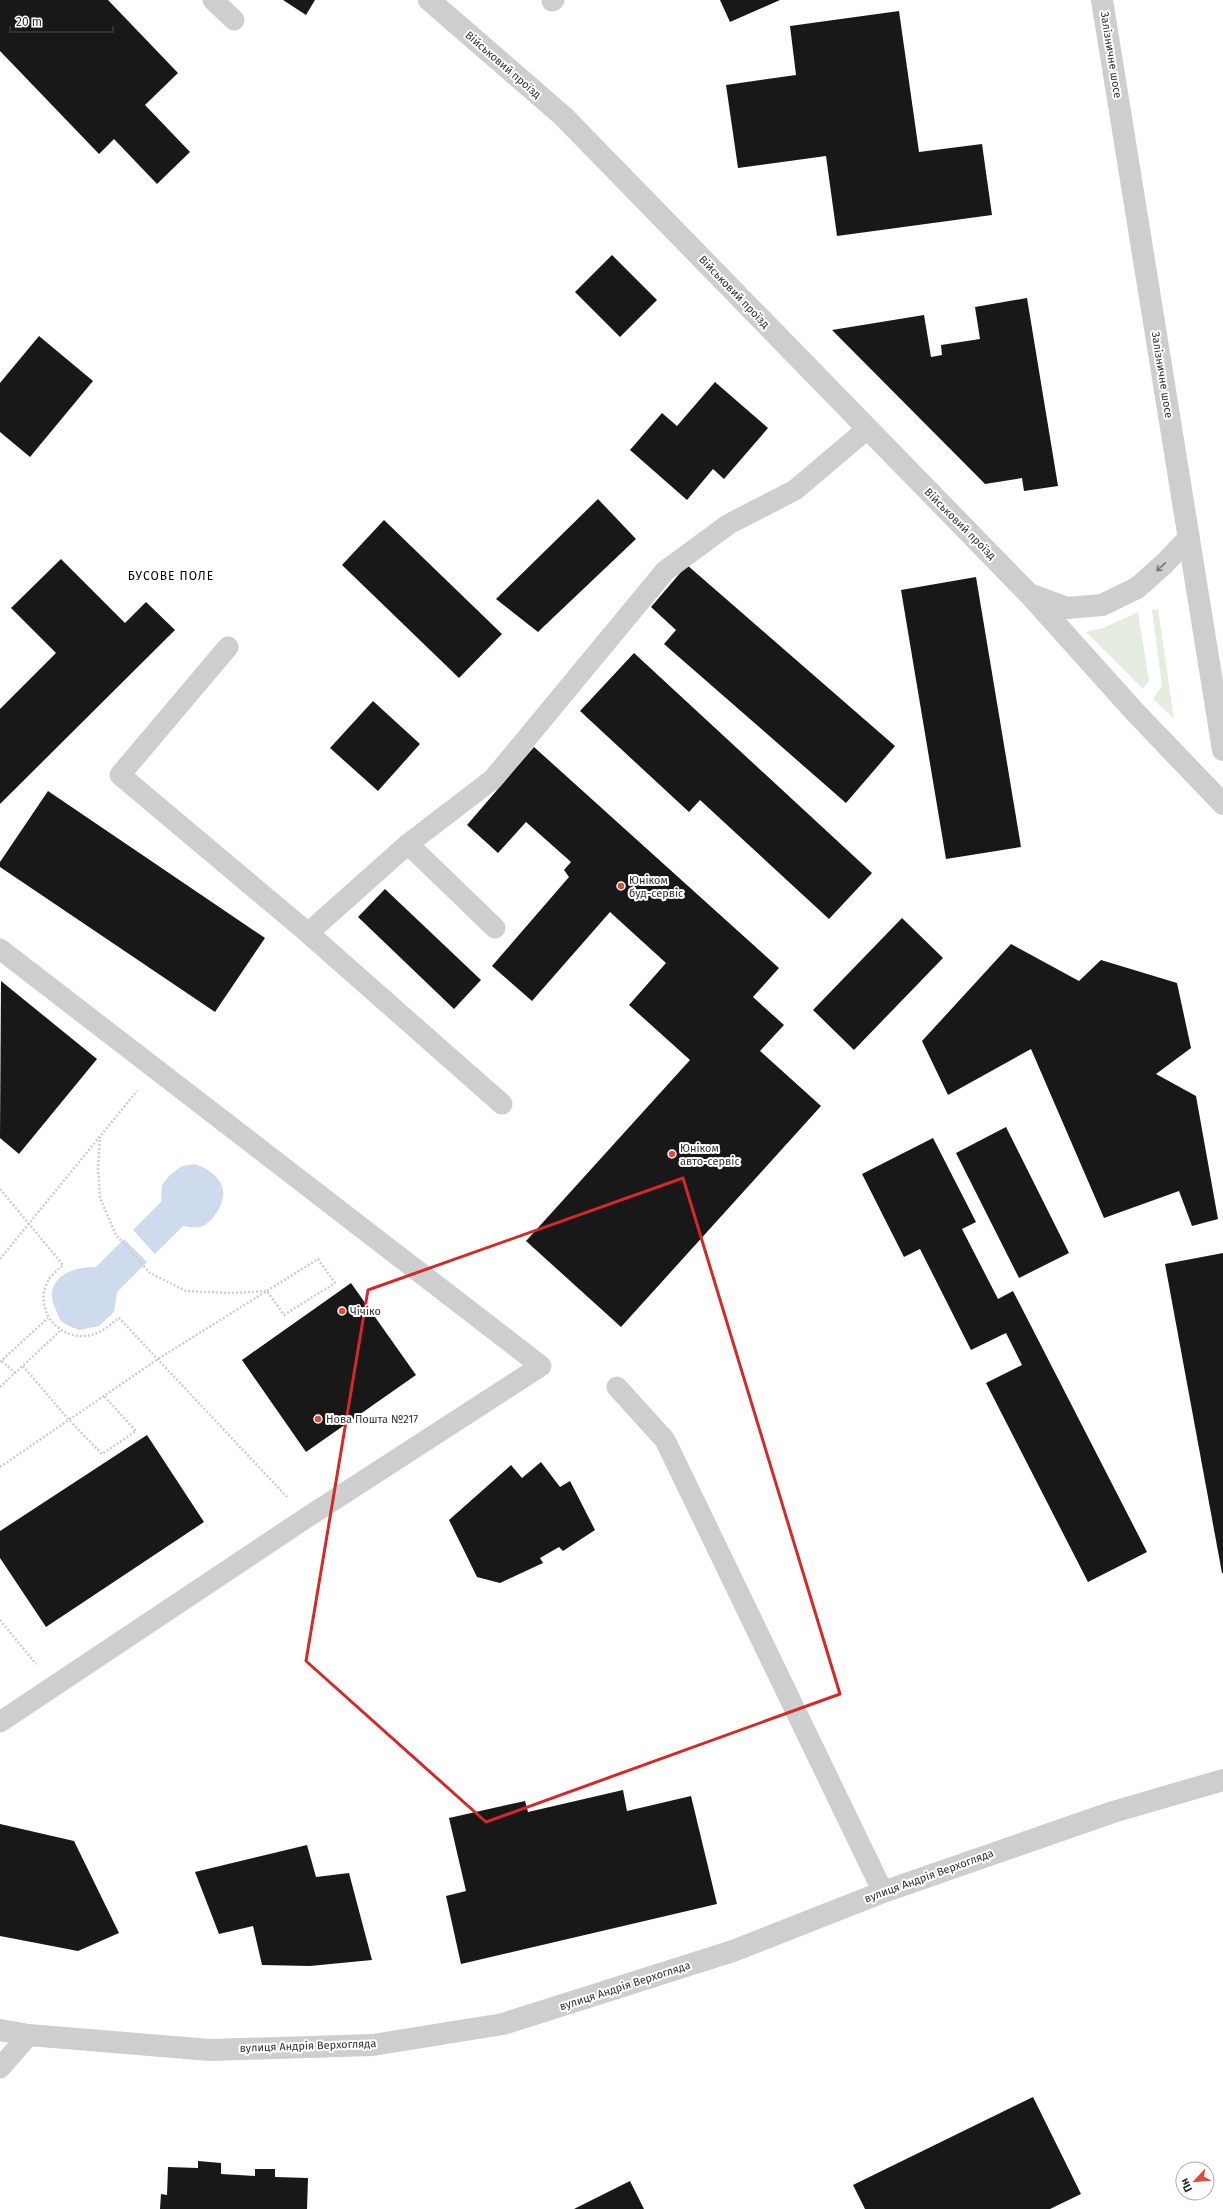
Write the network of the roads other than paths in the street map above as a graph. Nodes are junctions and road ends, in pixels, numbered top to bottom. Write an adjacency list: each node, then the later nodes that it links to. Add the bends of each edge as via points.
1 (213, 0): 4 (lane)
2 (430, 0): 5 (street, Військовий проїзд, via 562,116)
3 (1102, 0): 6 (street, Залізничне шосе)
4 (234, 20)
5 (867, 429): 7 (street, Військовий проїзд); 11 (lane, via 795,490 729,524 665,570 493,779)
6 (1188, 539): 7 (street, Військовий проїзд, one-way to 7, via 1137,588 1102,605 1067,608); 9 (street, Залізничне шосе)
7 (1029, 594): 10 (street, Військовий проїзд, via 1134,711)
8 (228, 647): 13 (lane, via 120,775)
9 (1223, 750)
10 (1223, 804)
11 (408, 844): 12 (lane); 13 (lane)
12 (494, 928)
13 (308, 933): 15 (lane)
14 (0, 949): 17 (lane, via 541,1366 306,1518)
15 (502, 1104)
16 (617, 1387): 19 (lane, via 665,1440)
17 (0, 1722)
18 (1223, 1780): 19 (street, вулиця Андрія Верхогляда, via 1113,1812)
19 (882, 1892): 21 (street, вулиця Андрія Верхогляда, via 734,1951 503,2024 373,2045 210,2050)
20 (0, 2030): 21 (street, вулиця Андрія Верхогляда)
21 (29, 2036): 22 (lane)
22 (0, 2068)

